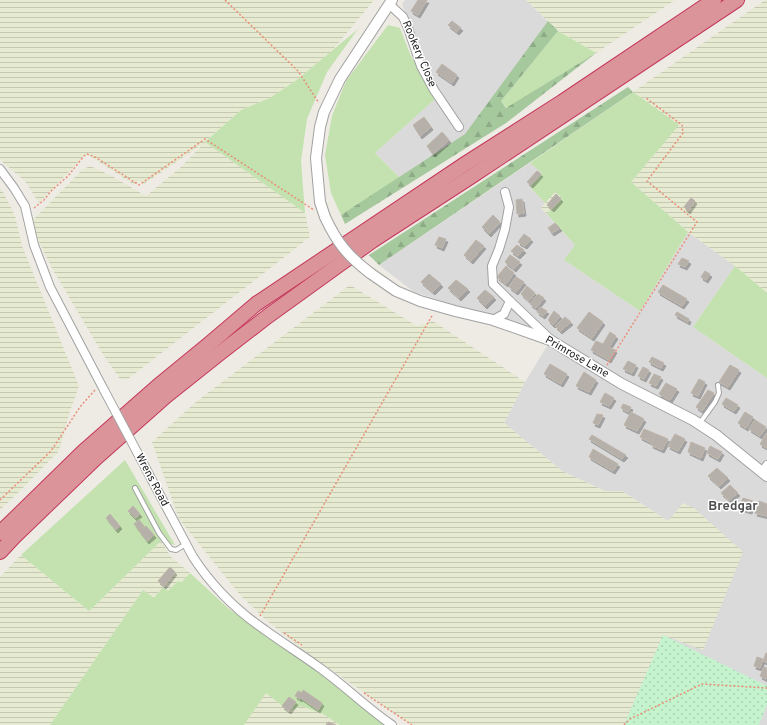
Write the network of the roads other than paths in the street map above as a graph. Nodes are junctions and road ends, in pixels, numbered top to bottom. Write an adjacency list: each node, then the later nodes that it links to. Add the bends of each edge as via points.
1 (714, 0): 14 (highway, via 256,304 84,451)
2 (737, 0): 16 (highway, via 372,241 256,325 166,396 96,458)
3 (390, 2): 4 (street, Rookery Close, via 408,28 430,84); 8 (street, Primrose Lane, bridge, via 340,79 324,112 316,158 320,202 332,233 342,247 356,262 396,291 438,306)
4 (459, 127)
5 (0, 169): 15 (street, Wrens Road, bridge, via 25,206 34,245 50,287)
6 (505, 192): 7 (street, via 509,207 505,229 492,266 493,284)
7 (510, 301): 8 (street, via 504,314); 9 (street)
8 (493, 320): 9 (street, Primrose Lane)
9 (550, 340): 11 (street, Primrose Lane, via 622,384)
10 (718, 385): 11 (lane, via 719,393 715,402)
11 (699, 424): 12 (street, Primrose Lane)
12 (765, 471)
13 (135, 488): 15 (lane, via 171,549 176,550)
14 (0, 534)
15 (186, 543): 17 (street, Wrens Road, via 200,568 225,597)
16 (0, 552)
17 (392, 725)

